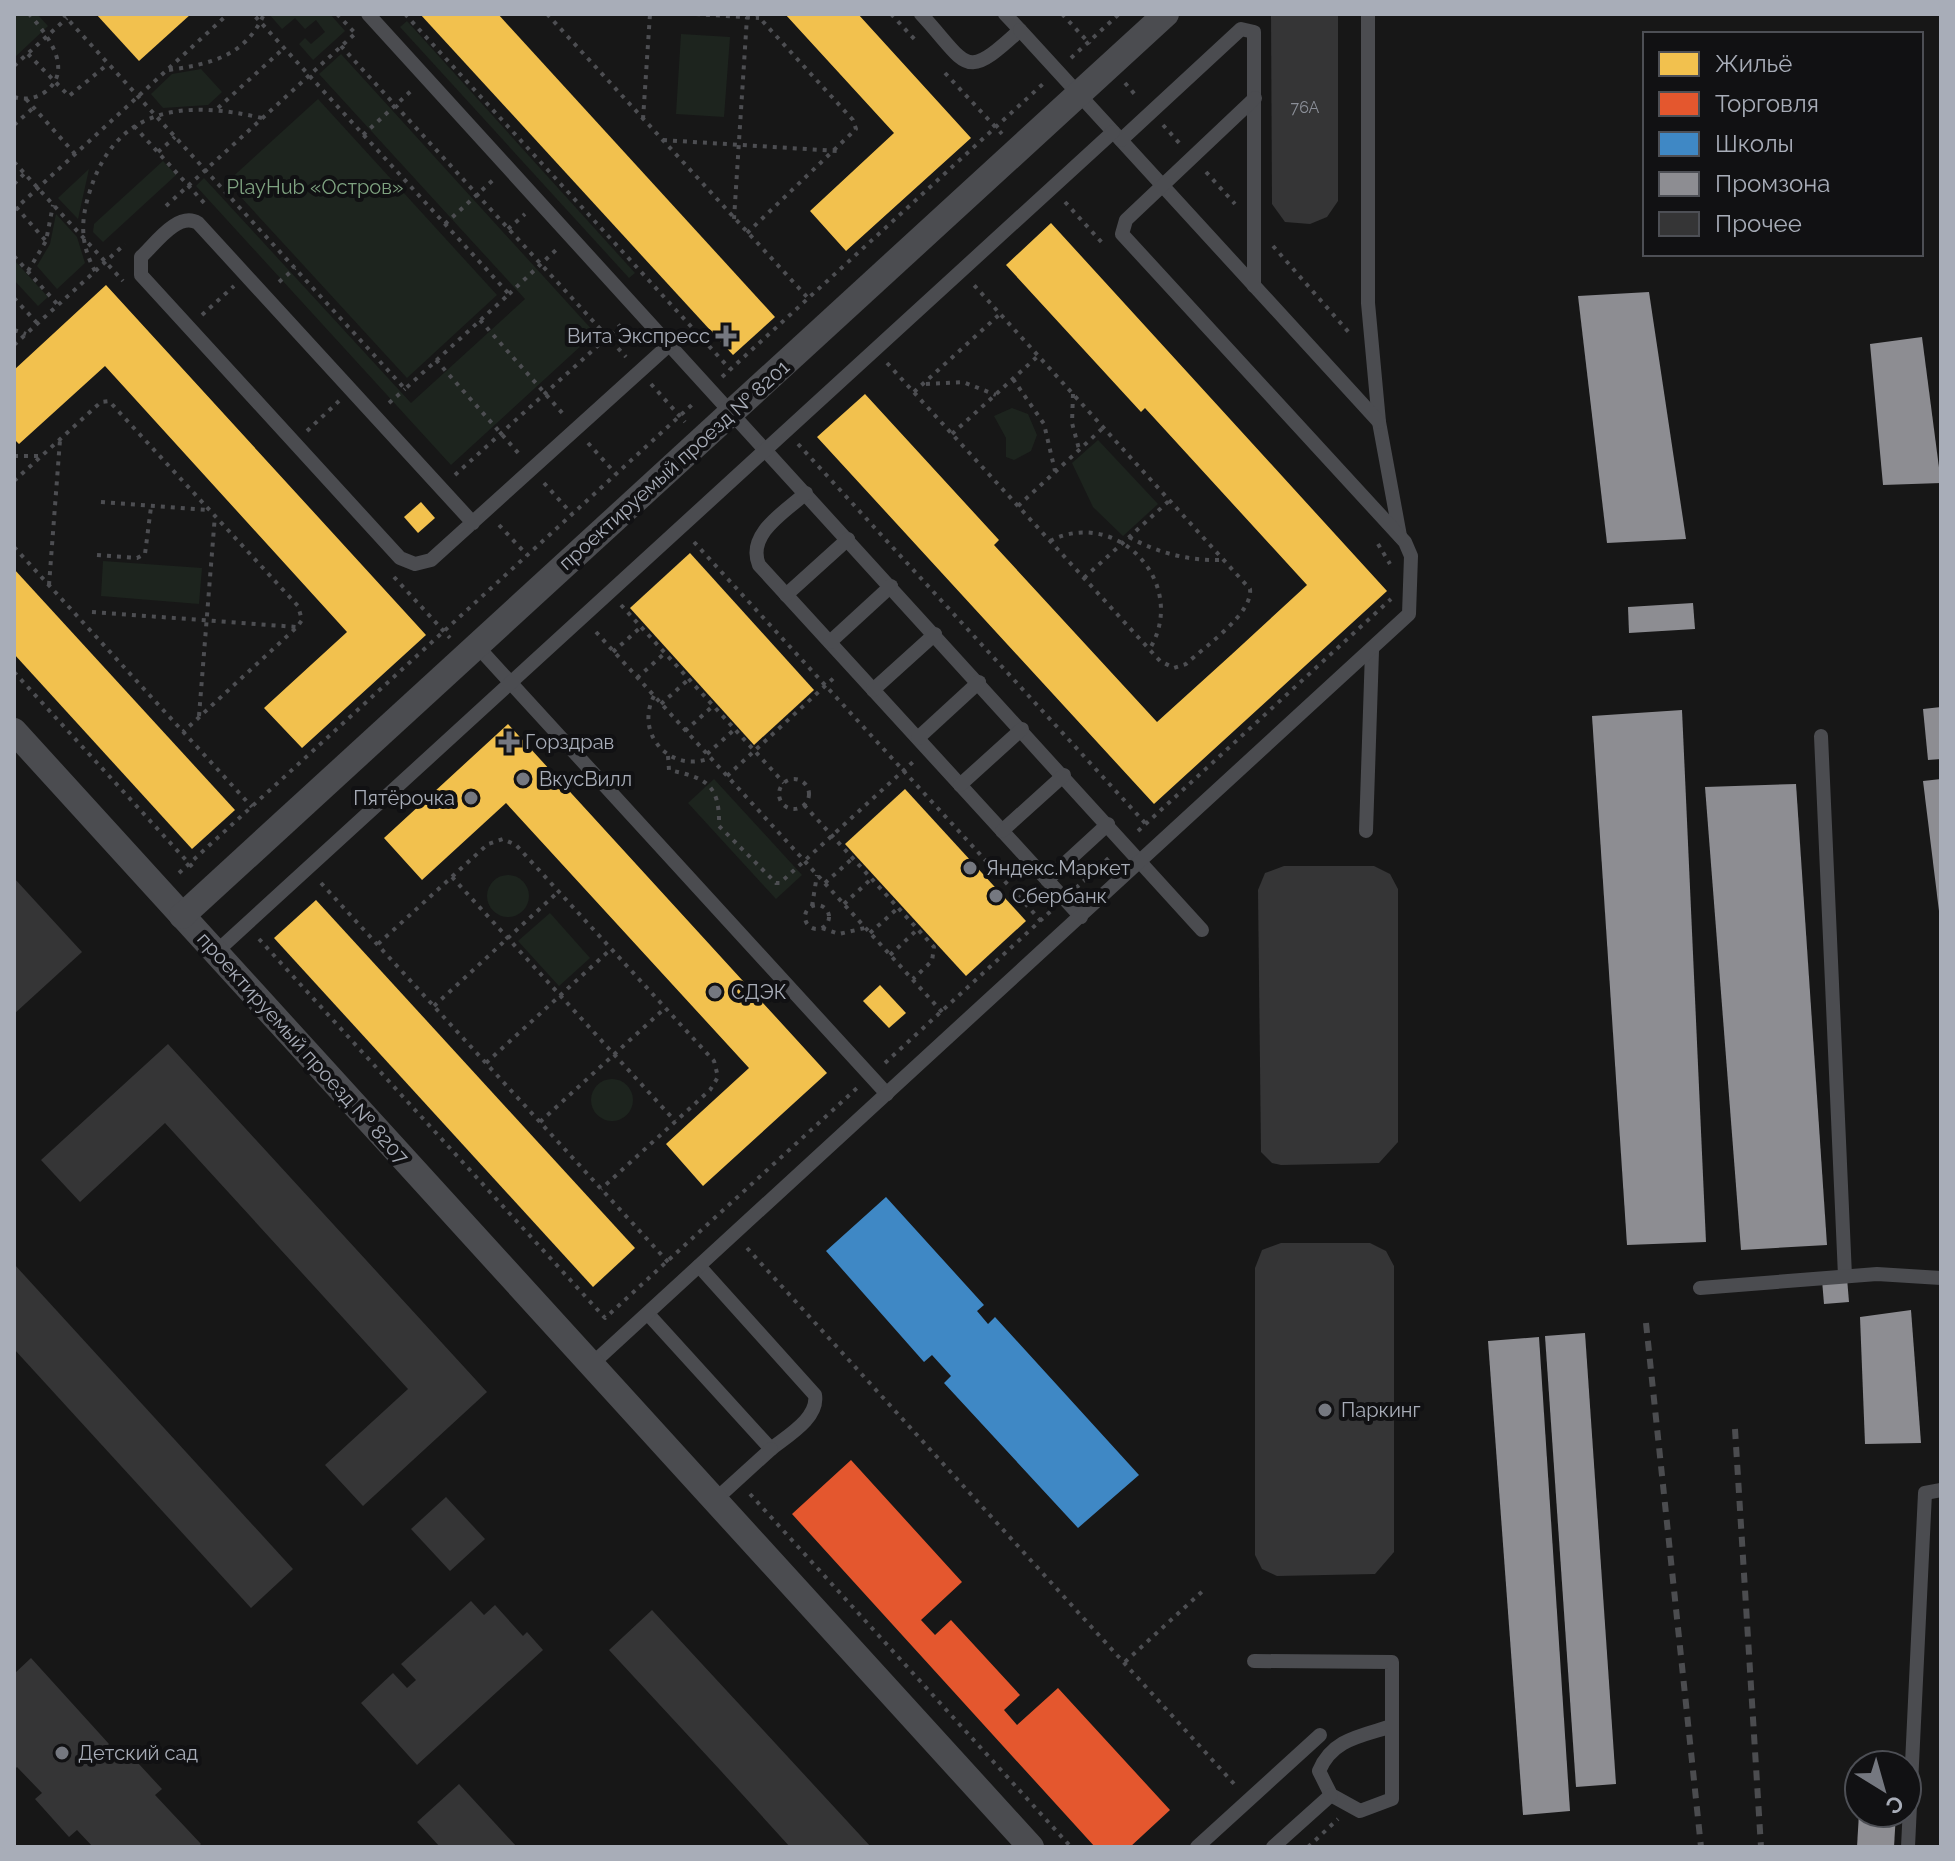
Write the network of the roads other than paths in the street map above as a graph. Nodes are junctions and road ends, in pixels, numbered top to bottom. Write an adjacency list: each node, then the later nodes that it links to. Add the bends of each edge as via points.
1 (921, 14): 6 (lane, via 969,63 985,62)
2 (1005, 14): 6 (lane)
3 (1166, 14): 7 (street, проектируемый проезд № 8201)
4 (1368, 14): 14 (lane, via 1368,303)
5 (370, 16): 12 (lane)
6 (1020, 30): 7 (lane)
7 (1080, 95): 9 (lane); 13 (street, проектируемый проезд № 8201)
8 (1255, 98): 9 (lane, via 1256,37 1250,29 1241,29 1151,112); 10 (lane); 11 (lane)
9 (1117, 136): 10 (lane); 15 (lane, via 1052,188)
10 (1162, 186): 11 (lane); 18 (lane, via 1126,220 1126,241)
11 (1254, 286): 14 (lane)
12 (670, 344): 13 (lane); 17 (lane)
13 (732, 412): 15 (lane); 24 (street, проектируемый проезд № 8201)
14 (1379, 422): 18 (lane)
15 (766, 449): 16 (lane); 27 (lane)
16 (806, 493): 19 (lane); 21 (lane, via 756,545 759,565)
17 (473, 523): 17 (lane, via 431,560 407,562 141,275 141,257 180,221 198,223)
18 (1400, 536): 25 (lane, via 1411,556 1410,612)
19 (848, 539): 20 (lane); 21 (lane)
20 (891, 586): 22 (lane); 23 (lane)
21 (786, 595): 23 (lane)
22 (935, 634): 26 (lane); 28 (lane)
23 (830, 642): 28 (lane)
24 (477, 646): 27 (lane); 40 (street, проектируемый проезд № 8201)
25 (1372, 651): 37 (lane); 38 (lane)
26 (979, 682): 29 (lane); 32 (lane)
27 (511, 683): 43 (lane); 44 (lane)
28 (873, 690): 32 (lane)
29 (1022, 729): 33 (lane); 34 (lane)
30 (14, 731): 40 (street, проектируемый проезд № 8207)
31 (1821, 736): 46 (lane)
32 (922, 743): 34 (lane)
33 (1064, 775): 35 (lane); 36 (lane)
34 (960, 785): 36 (lane)
35 (1108, 824): 38 (lane); 39 (lane)
36 (1002, 831): 39 (lane)
37 (1366, 831)
38 (1142, 861): 41 (lane); 42 (lane)
39 (1047, 880): 41 (lane)
40 (182, 916): 43 (street, проектируемый проезд № 8207)
41 (1081, 917): 44 (lane)
42 (1202, 930)
43 (215, 953): 50 (street, проектируемый проезд № 8207)
44 (887, 1094): 45 (lane)
45 (699, 1266): 49 (lane); 51 (lane, via 815,1395 812,1413)
46 (1845, 1276): 47 (lane); 48 (lane)
47 (1941, 1278)
48 (1700, 1288)
49 (648, 1314): 50 (lane); 51 (lane)
50 (592, 1364): 53 (street, проектируемый проезд № 8207)
51 (771, 1449): 53 (lane)
52 (1941, 1490): 61 (lane, via 1925,1493)
53 (715, 1500): 58 (street, проектируемый проезд № 8207)
54 (1254, 1661): 55 (lane, via 1392,1662)
55 (1392, 1726): 57 (lane, via 1326,1753 1319,1771); 57 (lane, via 1392,1799 1360,1811)
56 (1320, 1735): 59 (lane)
57 (1331, 1795): 60 (lane)
58 (1031, 1847)
59 (1197, 1847)
60 (1273, 1847)
61 (1908, 1847)

